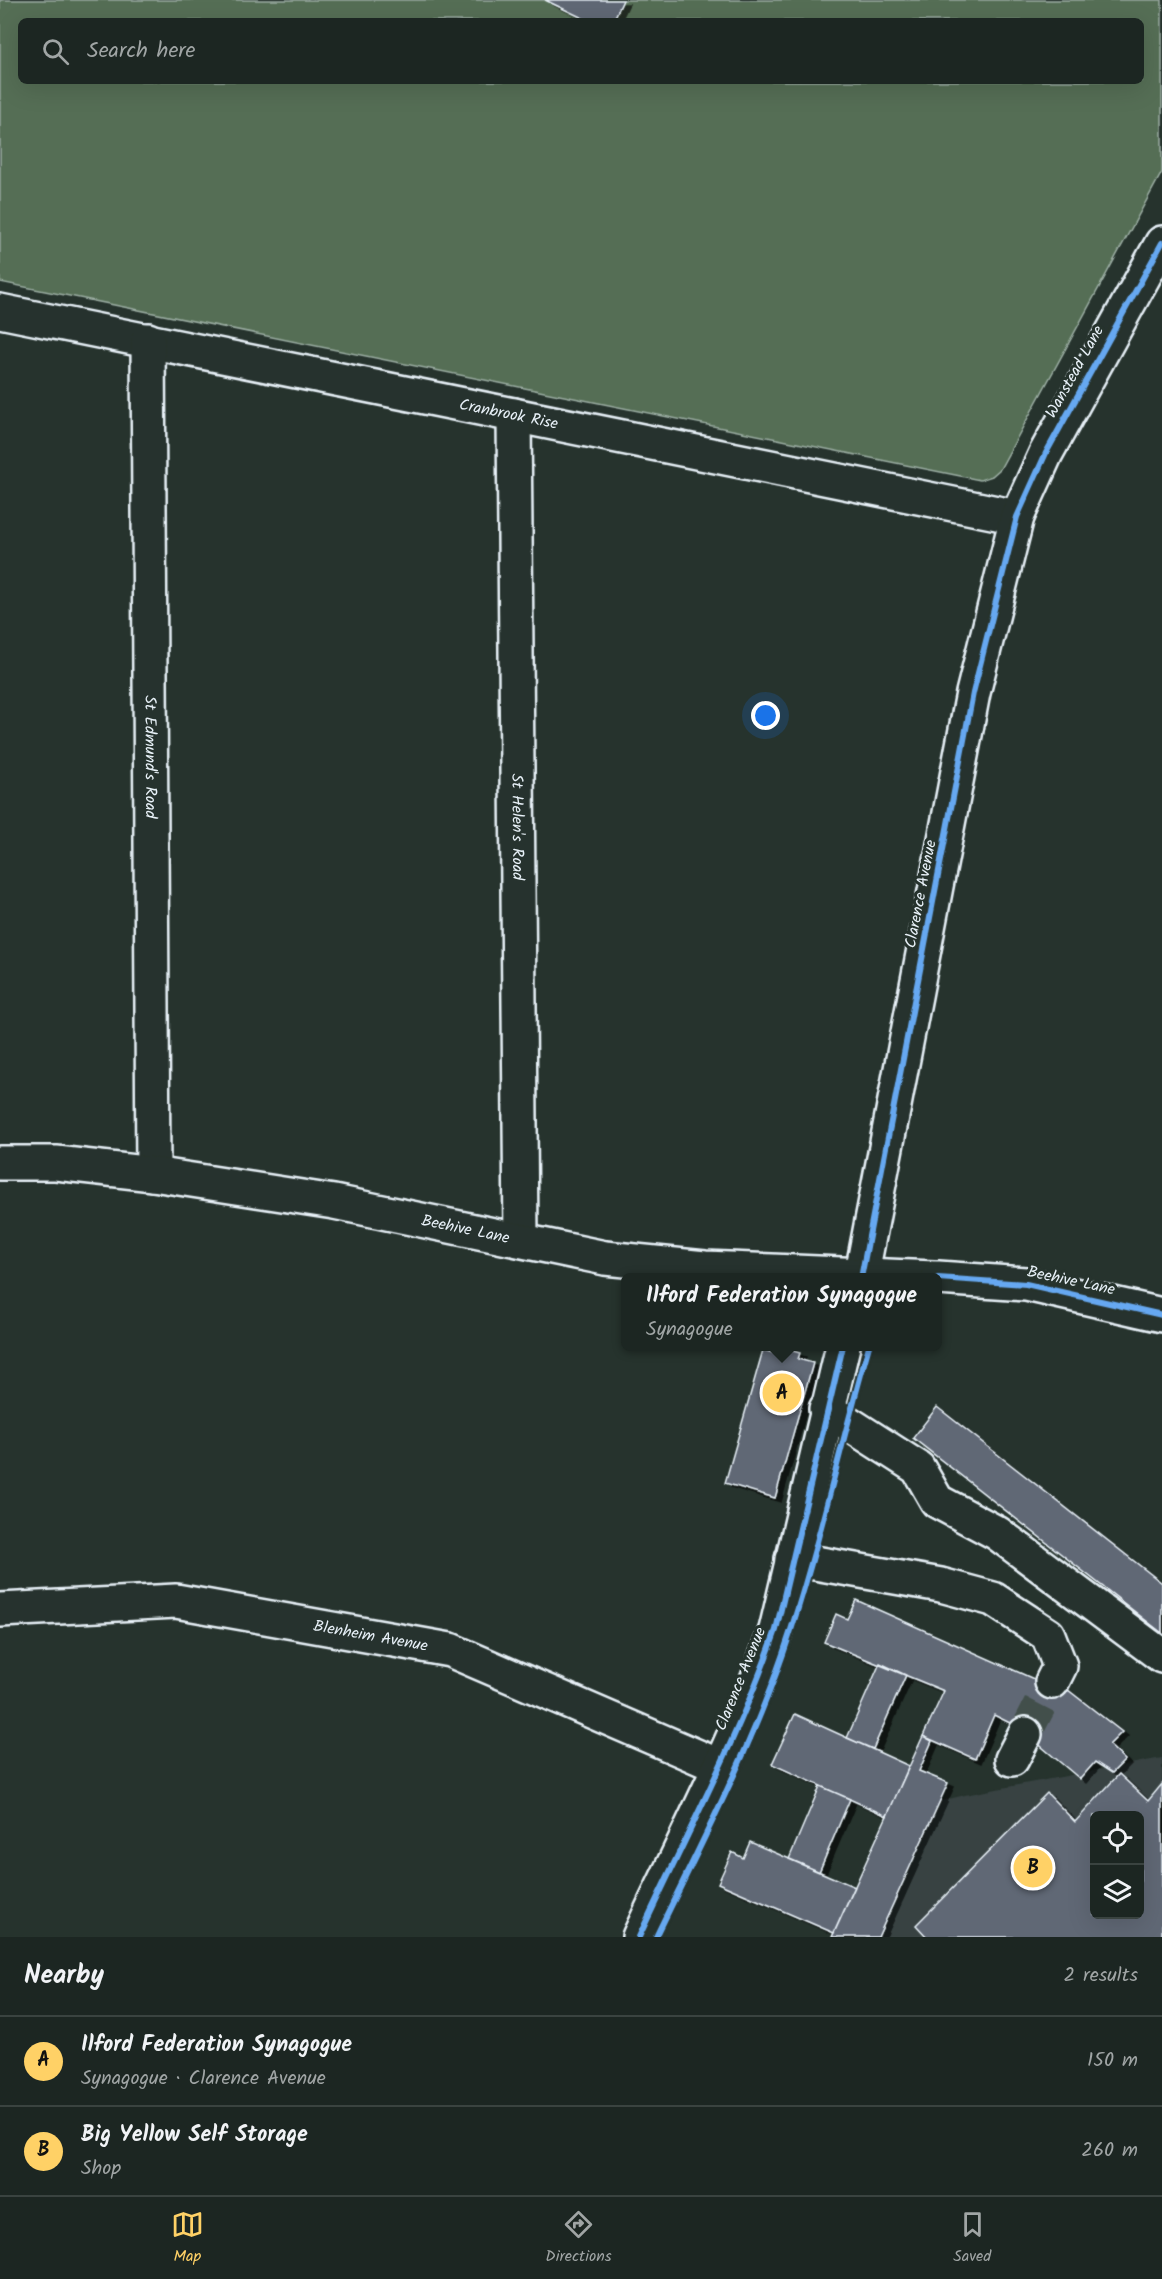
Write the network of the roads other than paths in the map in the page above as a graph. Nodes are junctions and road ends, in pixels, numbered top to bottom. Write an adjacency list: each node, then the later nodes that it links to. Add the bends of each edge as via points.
1 (1162, 243): 5 (street, Wanstead Lane, via 1046,453)
2 (0, 311): 3 (street, Cranbrook Rise)
3 (148, 340): 4 (street, Cranbrook Rise); 7 (street, St Edmund's Road)
4 (514, 415): 5 (street, Cranbrook Rise); 8 (street, St Helen's Road)
5 (1017, 517): 10 (street, Clarence Avenue, via 973,693)
6 (0, 1163): 7 (street, Beehive Lane, via 56,1163)
7 (153, 1174): 8 (street, Beehive Lane, via 334,1203)
8 (521, 1240): 9 (street, Beehive Lane, via 605,1258)
9 (816, 1273)
10 (861, 1273)
11 (942, 1278): 12 (street, Beehive Lane, via 1026,1284)
12 (1162, 1315)
13 (842, 1351): 14 (street, Clarence Avenue)
14 (826, 1409): 15 (street, Clarence Avenue); 17 (street, via 918,1468 937,1501 997,1533)
15 (792, 1559): 18 (street, via 940,1585 993,1599 1047,1635 1060,1666); 19 (street, Clarence Avenue, via 770,1648)
16 (0, 1610): 19 (street, Blenheim Avenue, via 176,1601 450,1650)
17 (1162, 1656)
18 (1053, 1682)
19 (719, 1766): 20 (street, Clarence Avenue)
20 (639, 1937)

